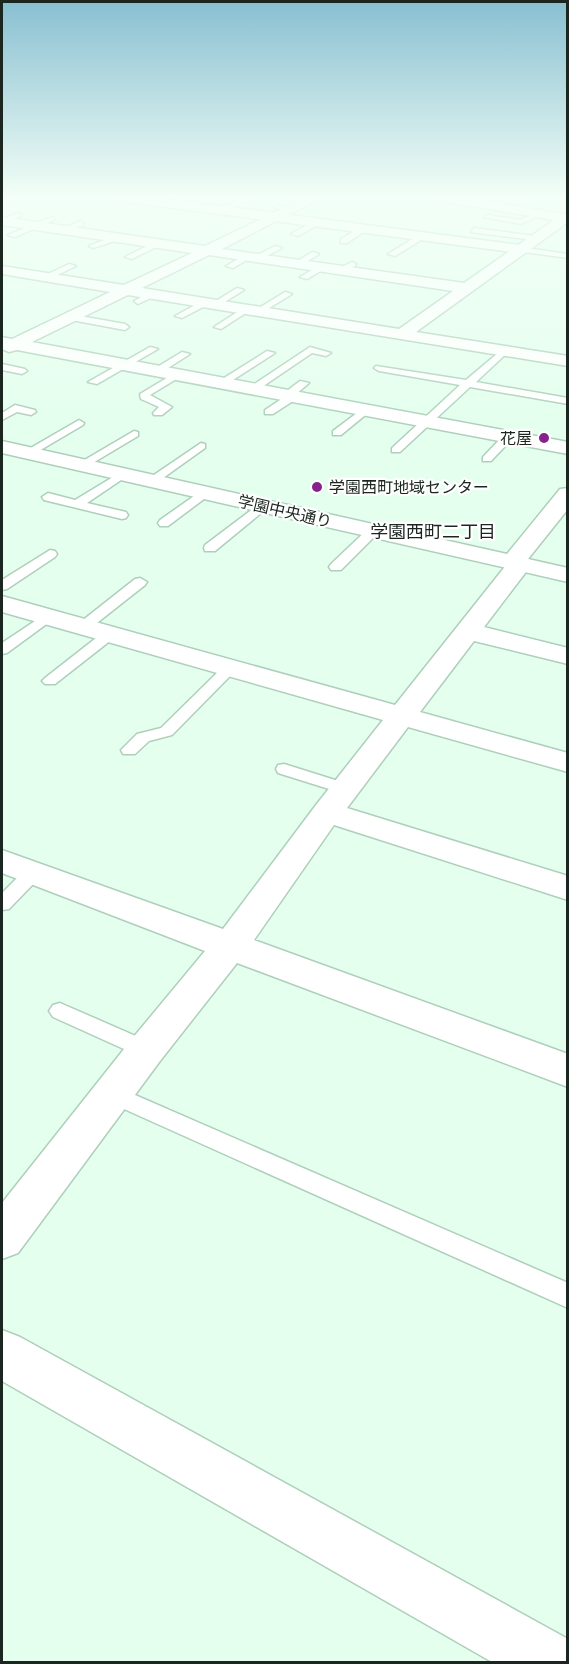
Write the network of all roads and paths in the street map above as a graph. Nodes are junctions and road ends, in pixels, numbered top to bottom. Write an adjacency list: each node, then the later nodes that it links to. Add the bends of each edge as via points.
1 (25, 274): 7 (street)
2 (54, 274): 7 (lane)
3 (172, 274): 12 (street)
4 (312, 274): 8 (lane)
5 (384, 274): 9 (street)
6 (485, 274): 9 (street)
7 (46, 277): 12 (street)
8 (304, 278)
9 (465, 288): 19 (street)
10 (240, 290): 13 (lane)
11 (288, 294): 14 (lane)
12 (139, 295): 13 (street); 16 (street)
13 (210, 303): 14 (street); 15 (lane)
14 (253, 310): 18 (lane); 19 (street)
15 (179, 316)
16 (69, 317): 17 (lane); 20 (street)
17 (125, 327)
18 (218, 327)
19 (402, 334): 22 (street)
20 (5, 346): 27 (street)
21 (153, 349): 27 (lane)
22 (504, 351): 26 (street); 35 (lane)
23 (270, 353): 34 (lane)
24 (326, 353): 36 (lane, via 310,350)
25 (185, 354): 31 (lane)
26 (567, 361)
27 (124, 365): 31 (street); 33 (lane)
28 (2, 367): 30 (lane)
29 (379, 368): 35 (lane)
30 (22, 371)
31 (157, 371): 32 (street)
32 (177, 375): 34 (street); 42 (lane, via 145,394 167,408)
33 (93, 382)
34 (221, 383): 36 (street)
35 (468, 384): 38 (lane); 44 (lane)
36 (252, 389): 37 (street)
37 (295, 392): 39 (street); 41 (lane)
38 (567, 401)
39 (365, 410): 44 (street); 46 (lane)
40 (32, 412): 43 (lane, via 15,408)
41 (269, 412)
42 (158, 413)
43 (2, 417)
44 (426, 422): 48 (street); 52 (lane)
45 (79, 423): 53 (lane)
46 (337, 433)
47 (134, 434): 55 (lane)
48 (508, 437): 51 (street); 54 (lane)
49 (201, 446): 57 (lane)
50 (2, 447): 53 (street, 学園中央通り)
51 (567, 448)
52 (396, 450)
53 (28, 453): 55 (street, 学園中央通り)
54 (487, 459)
55 (82, 465): 56 (street, 学園中央通り)
56 (123, 474): 57 (street, 学園中央通り); 61 (lane)
57 (152, 481): 58 (street, 学園中央通り)
58 (204, 493): 62 (street, 学園中央通り); 64 (lane)
59 (567, 494): 68 (street)
60 (48, 497): 61 (lane)
61 (77, 504): 63 (lane)
62 (262, 506): 65 (street, 学園中央通り); 66 (lane)
63 (122, 515)
64 (164, 523)
65 (373, 531): 68 (street, 学園中央通り); 69 (lane)
66 (210, 548)
67 (50, 554): 72 (lane)
68 (517, 563): 70 (street, 学園中央通り); 76 (street)
69 (336, 567)
70 (567, 575)
71 (140, 582): 75 (lane)
72 (2, 586)
73 (2, 604): 74 (street)
74 (47, 617): 75 (street); 77 (lane)
75 (97, 631): 79 (street); 80 (lane)
76 (468, 631): 78 (street); 81 (street)
77 (2, 650)
78 (567, 656)
79 (230, 668): 81 (street); 82 (lane, via 166,732 143,737)
80 (50, 681)
81 (401, 717): 83 (street); 85 (street)
82 (129, 750)
83 (567, 763)
84 (284, 769): 85 (lane)
85 (336, 800): 87 (street); 89 (street)
86 (17, 867): 88 (lane); 89 (street)
87 (567, 888)
88 (2, 904)
89 (230, 946): 91 (street); 92 (street)
90 (60, 1011): 91 (lane)
91 (146, 1050): 93 (street)
92 (567, 1071)
93 (112, 1094): 94 (street); 95 (lane)
94 (2, 1238)
95 (567, 1296)
96 (2, 1353): 97 (street)
97 (550, 1662)

